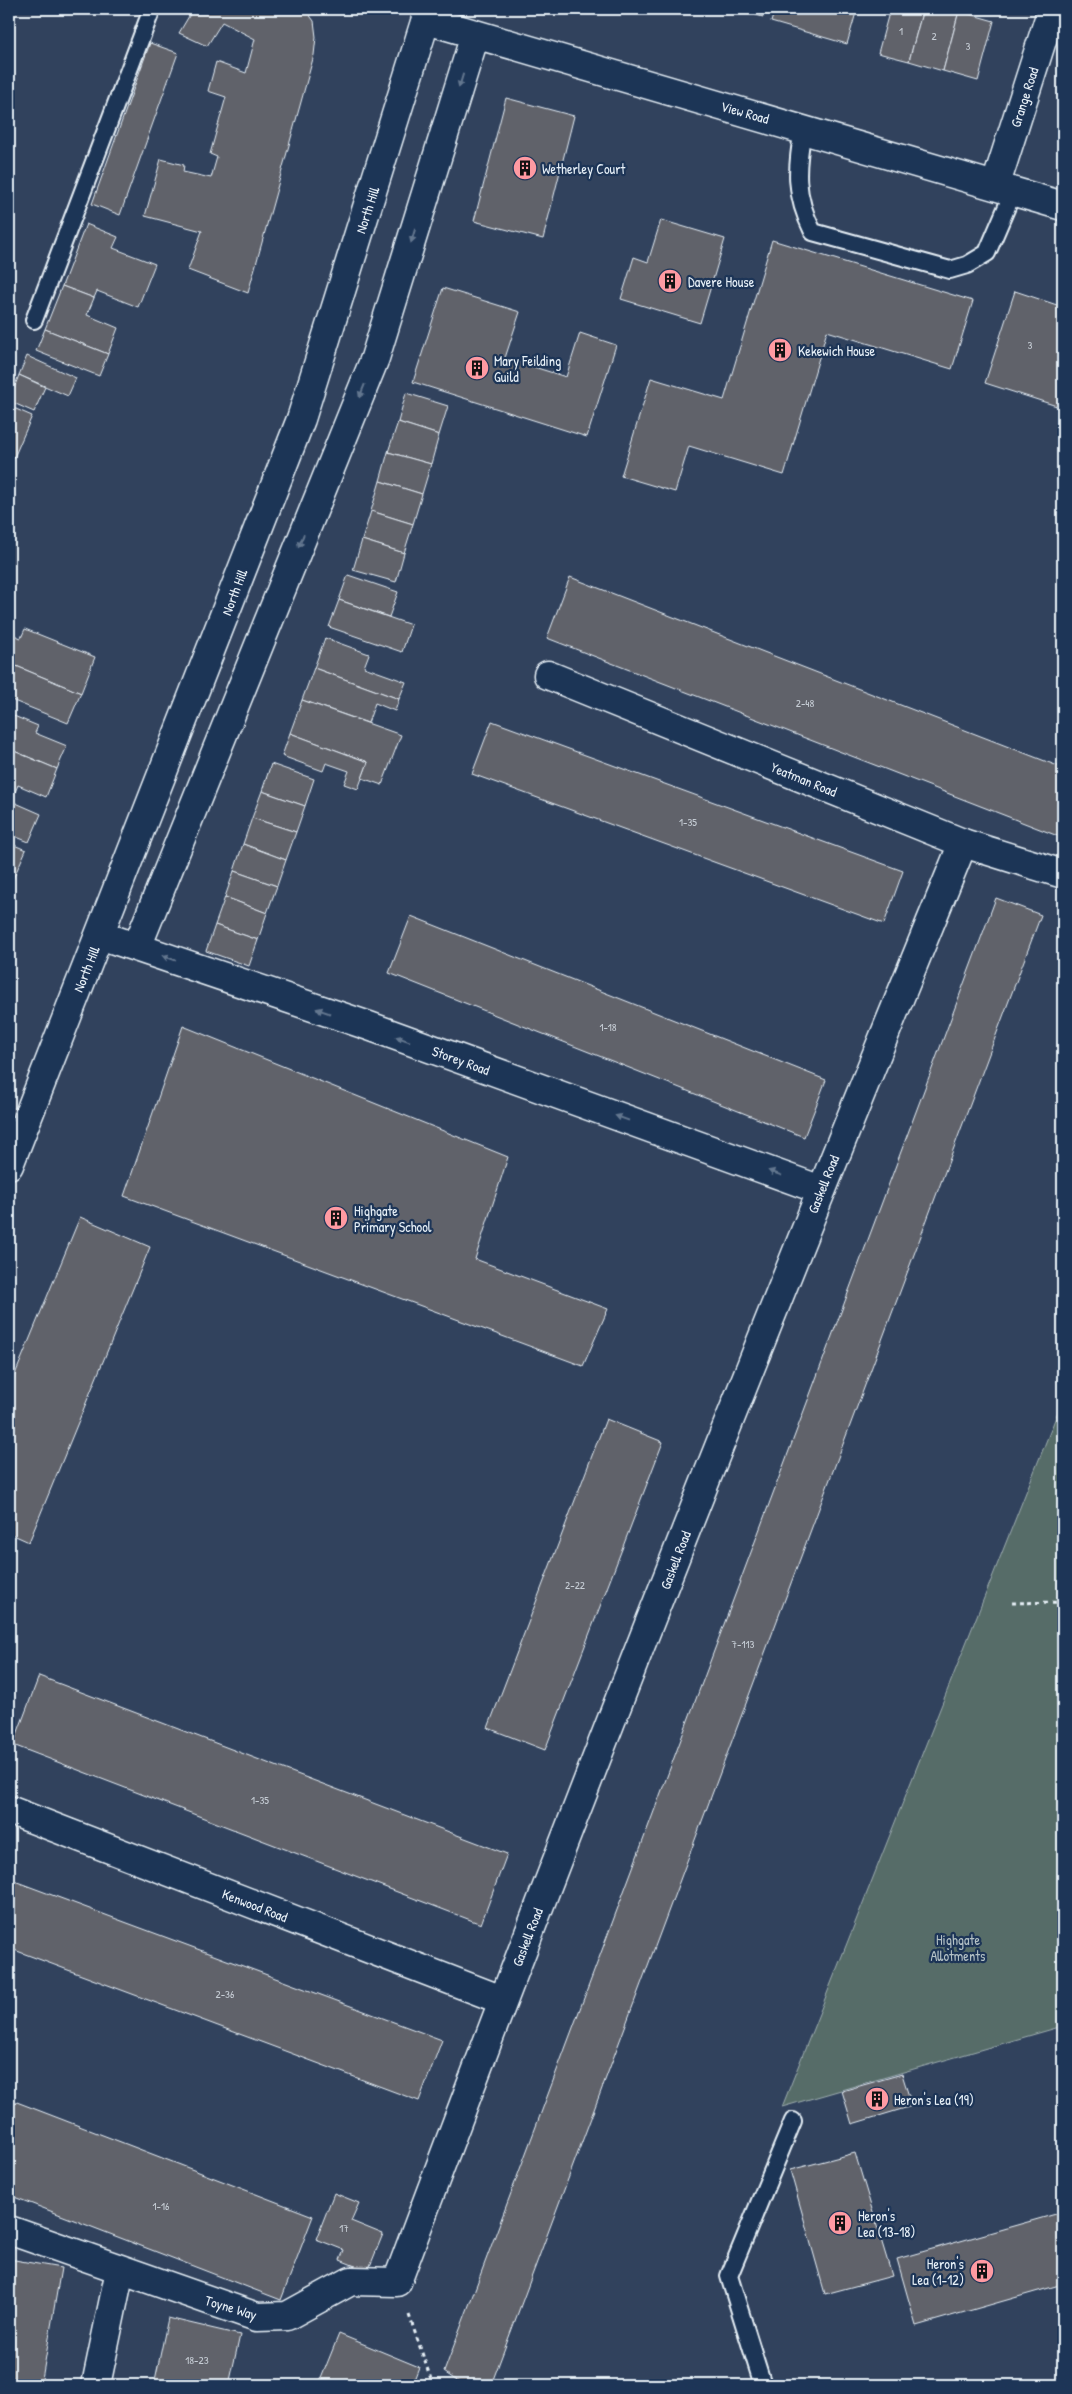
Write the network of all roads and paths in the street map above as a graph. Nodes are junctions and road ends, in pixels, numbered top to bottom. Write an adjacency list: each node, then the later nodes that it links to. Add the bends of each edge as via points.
1 (152, 9): 8 (lane)
2 (1052, 9): 6 (street, Grange Road)
3 (428, 15): 4 (street, View Road); 12 (street, North Hill, via 301,419)
4 (475, 35): 5 (street, View Road); 13 (street, one-way to 13, via 375,358)
5 (803, 129): 6 (street, View Road); 6 (lane, via 797,164 801,208 813,232 950,270 988,253)
6 (1005, 187): 7 (street, View Road)
7 (1063, 206)
8 (34, 320)
9 (548, 675): 10 (street, Yeatman Road)
10 (963, 843): 11 (street, Yeatman Road); 15 (street, Gaskell Road)
11 (1063, 874)
12 (100, 935): 13 (street, Storey Road); 14 (street, North Hill)
13 (138, 947): 15 (street, Storey Road, one-way to 13, via 369,1026)
14 (11, 1148)
15 (820, 1190): 19 (street, Gaskell Road)
16 (1063, 1602): 17 (path)
17 (1012, 1603)
18 (9, 1810): 19 (street, Kenwood Road)
19 (502, 2000): 23 (street, Gaskell Road)
20 (793, 2121): 26 (lane, via 729,2276)
21 (9, 2230): 22 (street, Toyne Way)
22 (120, 2270): 23 (street, Toyne Way, via 257,2317 287,2316 351,2281); 24 (street)
23 (397, 2282): 25 (path)
24 (96, 2385)
25 (433, 2385)
26 (763, 2385)

